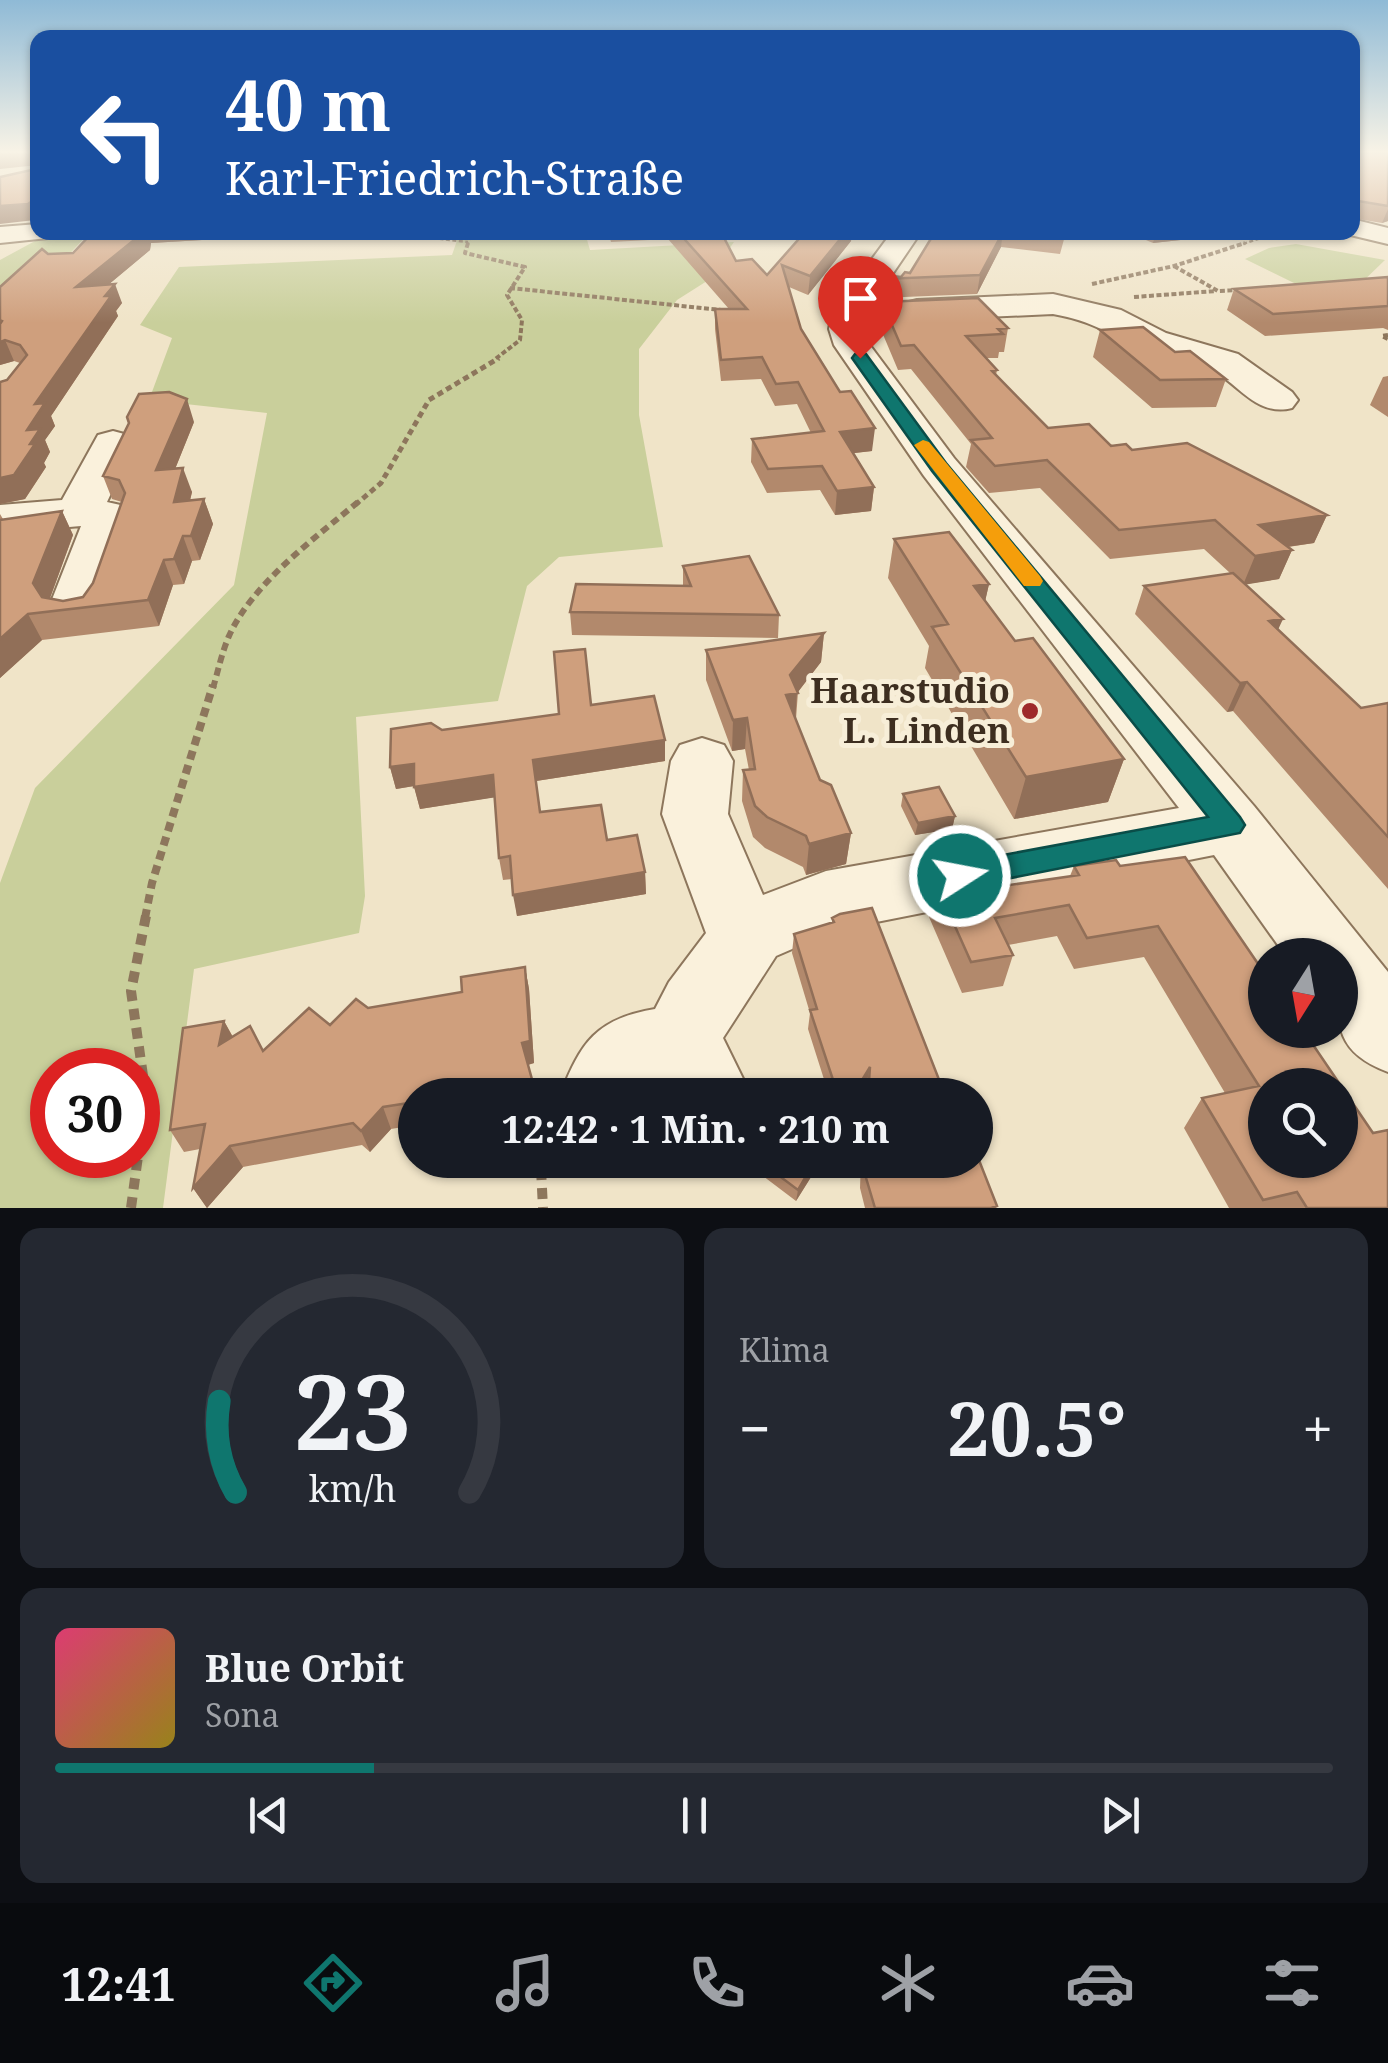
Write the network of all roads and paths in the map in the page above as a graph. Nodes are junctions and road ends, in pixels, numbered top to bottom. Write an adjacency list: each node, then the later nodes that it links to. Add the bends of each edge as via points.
1 (1360, 229): 4 (street)
2 (30, 233): 3 (street)
3 (0, 235)
4 (1388, 236)
5 (450, 240): 8 (path)
6 (901, 240): 17 (street)
7 (1254, 240): 9 (path)
8 (468, 242): 10 (path, via 465,253 525,267)
9 (1174, 266): 12 (path); 14 (path)
10 (509, 288): 16 (path); 32 (path, via 522,320 520,340 429,400 381,483 292,557 229,635 152,883 130,991 146,1098)
11 (1257, 289): 12 (path)
12 (1218, 291): 15 (path)
13 (1103, 293): 14 (path)
14 (1064, 294): 17 (street); 18 (street, via 1154,340 1226,362)
15 (1118, 295)
16 (724, 311)
17 (849, 313): 24 (street, via 852,346 905,422)
18 (1278, 400)
19 (113, 444): 20 (street)
20 (79, 512): 21 (street); 22 (street, via 108,516)
21 (0, 519)
22 (74, 607)
23 (702, 761): 25 (street, via 695,814 731,910)
24 (1230, 825): 25 (street, via 826,901); 26 (street)
25 (750, 933): 29 (street, via 697,1008)
26 (1316, 938)
27 (1358, 994): 28 (street)
28 (1388, 1034)
29 (692, 1073): 30 (street, via 657,1047 622,1060)
30 (608, 1078)
31 (542, 1178): 33 (path)
32 (131, 1208)
33 (543, 1208)

